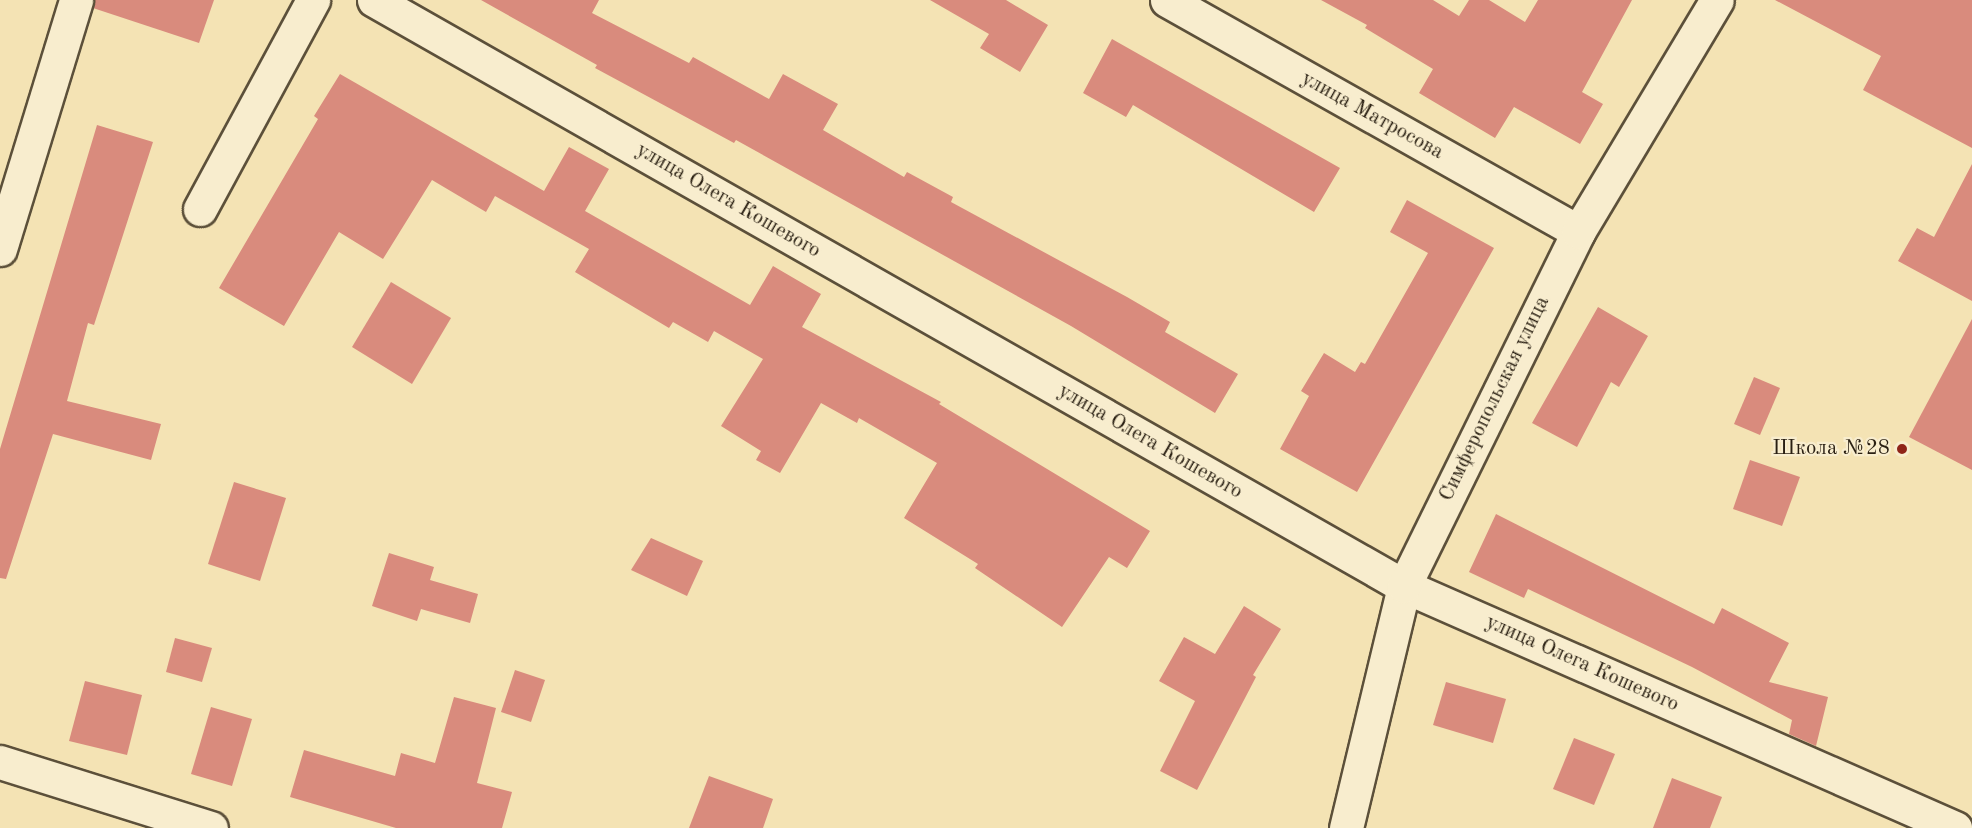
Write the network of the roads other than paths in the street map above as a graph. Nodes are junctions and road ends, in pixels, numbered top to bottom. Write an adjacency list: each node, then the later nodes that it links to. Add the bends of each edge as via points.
1 (76, 0): 8 (street)
2 (313, 0): 6 (street)
3 (374, 0): 9 (street, улица Олега Кошевого)
4 (1167, 0): 7 (street, улица Матросова)
5 (1717, 0): 7 (street, Симферопольская улица)
6 (200, 208)
7 (1578, 232): 9 (street, Симферопольская улица)
8 (0, 249)
9 (1404, 586): 12 (street, Симферопольская улица); 13 (street, улица Олега Кошевого)
10 (0, 762): 11 (street)
11 (211, 828)
12 (1346, 828)
13 (1955, 828)

